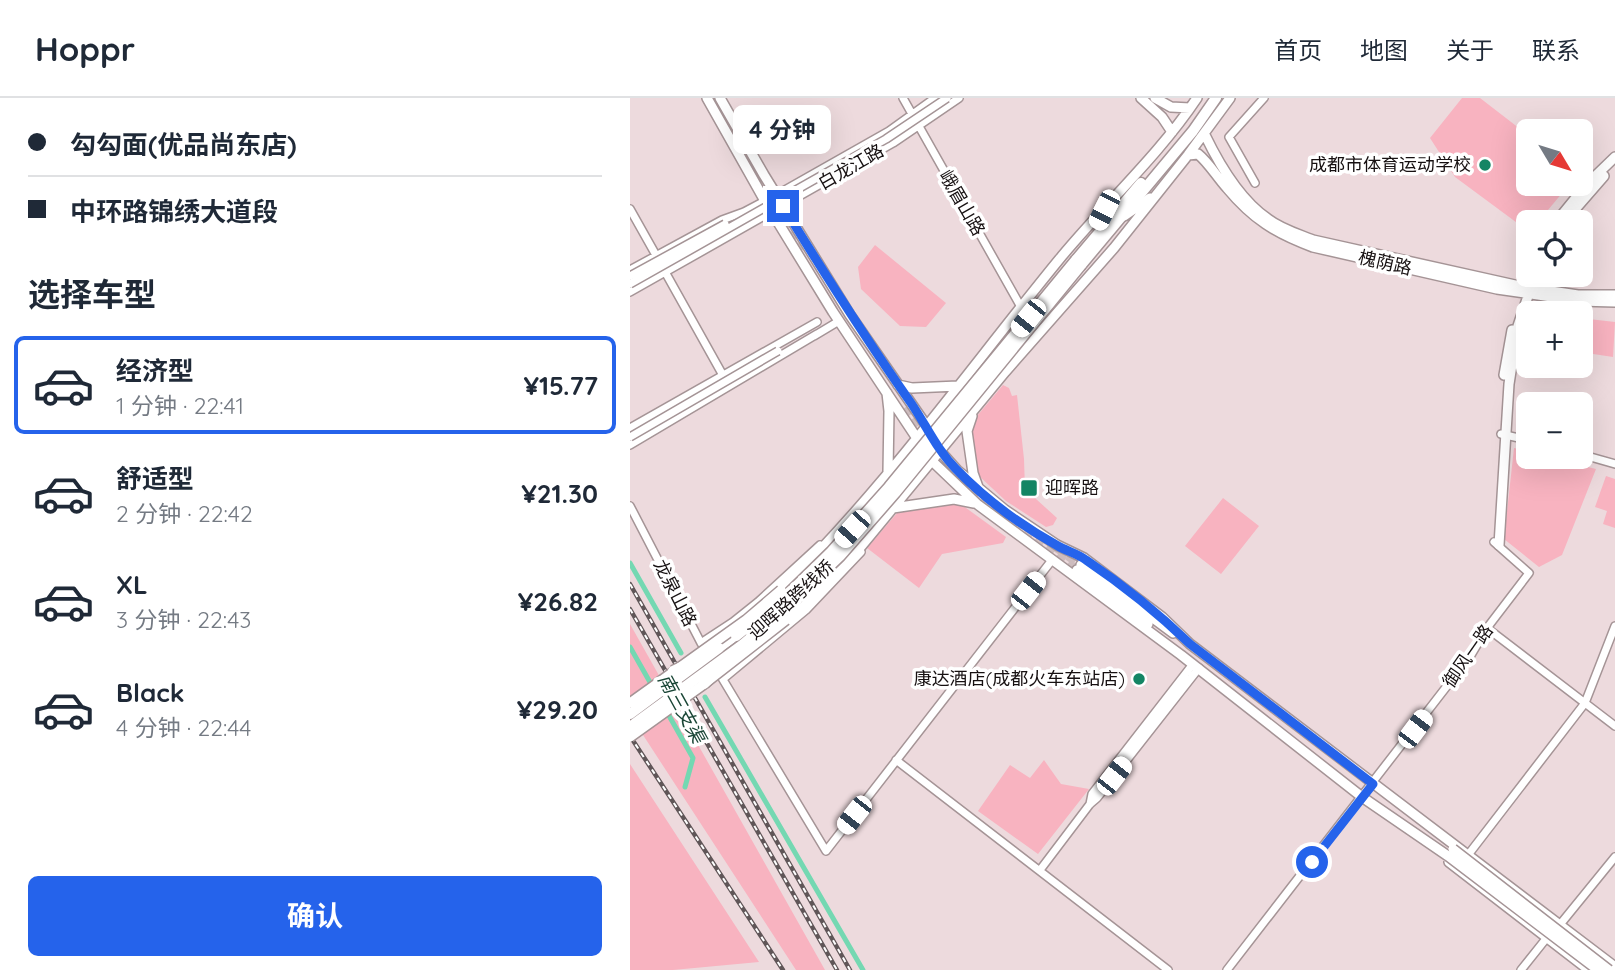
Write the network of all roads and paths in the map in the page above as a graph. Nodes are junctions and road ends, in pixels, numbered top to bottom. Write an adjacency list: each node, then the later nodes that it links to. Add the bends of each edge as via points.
1 (707, 98): 25 (main road)
2 (720, 98): 24 (main road)
3 (903, 98): 15 (street, 峨眉山路)
4 (934, 98): 15 (street, 白龙江路)
5 (947, 98): 39 (street, bridge, via 886,139)
6 (959, 98): 16 (street, 白龙江路)
7 (1141, 98): 17 (main road)
8 (1155, 98): 14 (main road, via 1171,107)
9 (1197, 98): 14 (main road)
10 (1209, 98): 35 (highway)
11 (1216, 98): 33 (highway)
12 (1230, 98): 18 (main road)
13 (1264, 98): 22 (street, via 1229,137)
14 (1191, 108): 17 (main road)
15 (912, 114): 16 (street, 峨眉山路); 24 (street, 白龙江路)
16 (919, 127): 26 (street, 白龙江路); 46 (street, 峨眉山路)
17 (1172, 132): 28 (main road)
18 (1205, 135): 19 (main road); 42 (main road, 槐荫路, via 1251,205 1291,232)
19 (1188, 156): 23 (main road); 42 (main road, 槐荫路, via 1198,154 1247,210 1289,238 1313,247)
20 (1615, 157): 29 (main road)
21 (1615, 164): 30 (main road)
22 (1255, 183)
23 (1160, 191): 33 (main road); 53 (main road)
24 (776, 195): 25 (street, 白龙江路); 26 (main road)
25 (765, 201): 31 (street, 白龙江路); 32 (main road)
26 (783, 206): 32 (street, 白龙江路); 55 (main road)
27 (630, 209): 34 (street)
28 (1104, 210): 35 (main road); 46 (main road)
29 (1566, 210)
30 (1574, 210)
31 (744, 212): 34 (street, 白龙江路); 38 (street, bridge)
32 (772, 213): 37 (street, 白龙江路); 47 (main road)
33 (1120, 219): 35 (highway)
34 (656, 255): 36 (street, 白龙江路); 37 (street)
35 (1079, 260): 85 (highway, 迎晖路跨线桥, bridge, via 855,539 787,607)
36 (630, 270)
37 (666, 272): 43 (street, 白龙江路); 54 (street)
38 (630, 276)
39 (630, 284)
40 (1527, 287): 42 (main road, 御风一路)
41 (1528, 287): 42 (main road, 御风一路)
42 (1526, 291): 44 (main road, 槐荫路); 45 (main road, 槐荫路, via 1577,301); 62 (main road, 御风一路, via 1507,351)
43 (630, 292)
44 (1615, 295)
45 (1615, 302)
46 (1021, 307): 52 (main road)
47 (833, 312): 48 (main road); 49 (street)
48 (839, 321): 50 (street); 58 (main road)
49 (817, 322): 51 (street); 54 (street)
50 (817, 334): 51 (street); 56 (street)
51 (778, 351): 64 (street, bridge)
52 (983, 354): 53 (street, via 981,367 986,373); 57 (main road)
53 (1005, 372): 59 (main road)
54 (723, 376): 56 (street); 61 (street)
55 (898, 385): 57 (main road); 60 (main road)
56 (729, 386): 66 (street)
57 (958, 386): 60 (main road)
58 (886, 392): 63 (main road); 71 (main road)
59 (974, 409): 67 (main road); 72 (main road, via 967,431)
60 (926, 425): 63 (main road); 67 (main road)
61 (630, 428)
62 (1504, 434): 65 (street); 79 (main road, 御风一路)
63 (917, 436): 69 (main road); 71 (main road)
64 (630, 437)
65 (1516, 437)
66 (630, 445)
67 (940, 451): 69 (main road); 72 (main road)
68 (1593, 458): 70 (street)
69 (932, 461): 74 (main road); 76 (main road)
70 (1615, 464)
71 (888, 472): 73 (main road)
72 (979, 489): 87 (main road, via 1057,545 1084,558)
73 (863, 503): 77 (street, via 880,503); 78 (main road)
74 (977, 504): 76 (main road, via 954,499); 80 (main road)
75 (630, 506): 86 (street, 龙泉山路)
76 (893, 508): 77 (main road)
77 (883, 520): 82 (main road); 92 (street, via 866,547 826,590)
78 (840, 529): 81 (main road, bridge); 86 (street, via 733,622)
79 (1496, 544): 84 (street, 御风一路, via 1529,573)
80 (1052, 560): 89 (main road); 100 (street)
81 (770, 601): 85 (highway, bridge); 91 (main road, bridge)
82 (786, 620): 85 (highway, bridge); 93 (main road, bridge)
83 (1615, 626): 95 (street)
84 (1487, 628): 95 (street); 101 (street, 御风一路, via 1471,656)
85 (739, 640): 88 (highway, bridge); 93 (highway, bridge); 98 (highway, bridge)
86 (701, 643): 92 (street, 龙泉山路)
87 (1190, 644): 89 (main road, via 1079,568); 101 (main road)
88 (719, 648): 91 (highway, bridge); 96 (highway, bridge)
89 (1181, 655): 90 (main road)
90 (1196, 666): 102 (main road); 108 (street, via 1093,794)
91 (673, 671): 94 (main road, bridge)
92 (723, 679): 100 (street, 龙泉山路, via 826,851)
93 (704, 684): 99 (main road, bridge)
94 (630, 703)
95 (1585, 703): 97 (street); 106 (street)
96 (630, 714)
97 (1615, 726)
98 (630, 727)
99 (630, 737)
100 (896, 760): 108 (street)
101 (1373, 784): 102 (street, 御风一路); 103 (main road)
102 (1362, 797): 104 (main road); 113 (street, 御风一路)
103 (1417, 816): 105 (main road); 106 (main road)
104 (1410, 830): 105 (main road); 110 (main road)
105 (1451, 853): 116 (main road, bridge); 117 (main road, bridge)
106 (1468, 855): 109 (main road)
107 (1615, 857): 109 (street)
108 (1040, 870): 112 (street)
109 (1560, 926): 110 (street); 111 (main road)
110 (1547, 938): 114 (street); 115 (main road)
111 (1615, 967)
112 (1168, 970)
113 (1227, 970)
114 (1521, 970)
115 (1589, 970)
116 (1598, 970)
117 (1609, 970)

